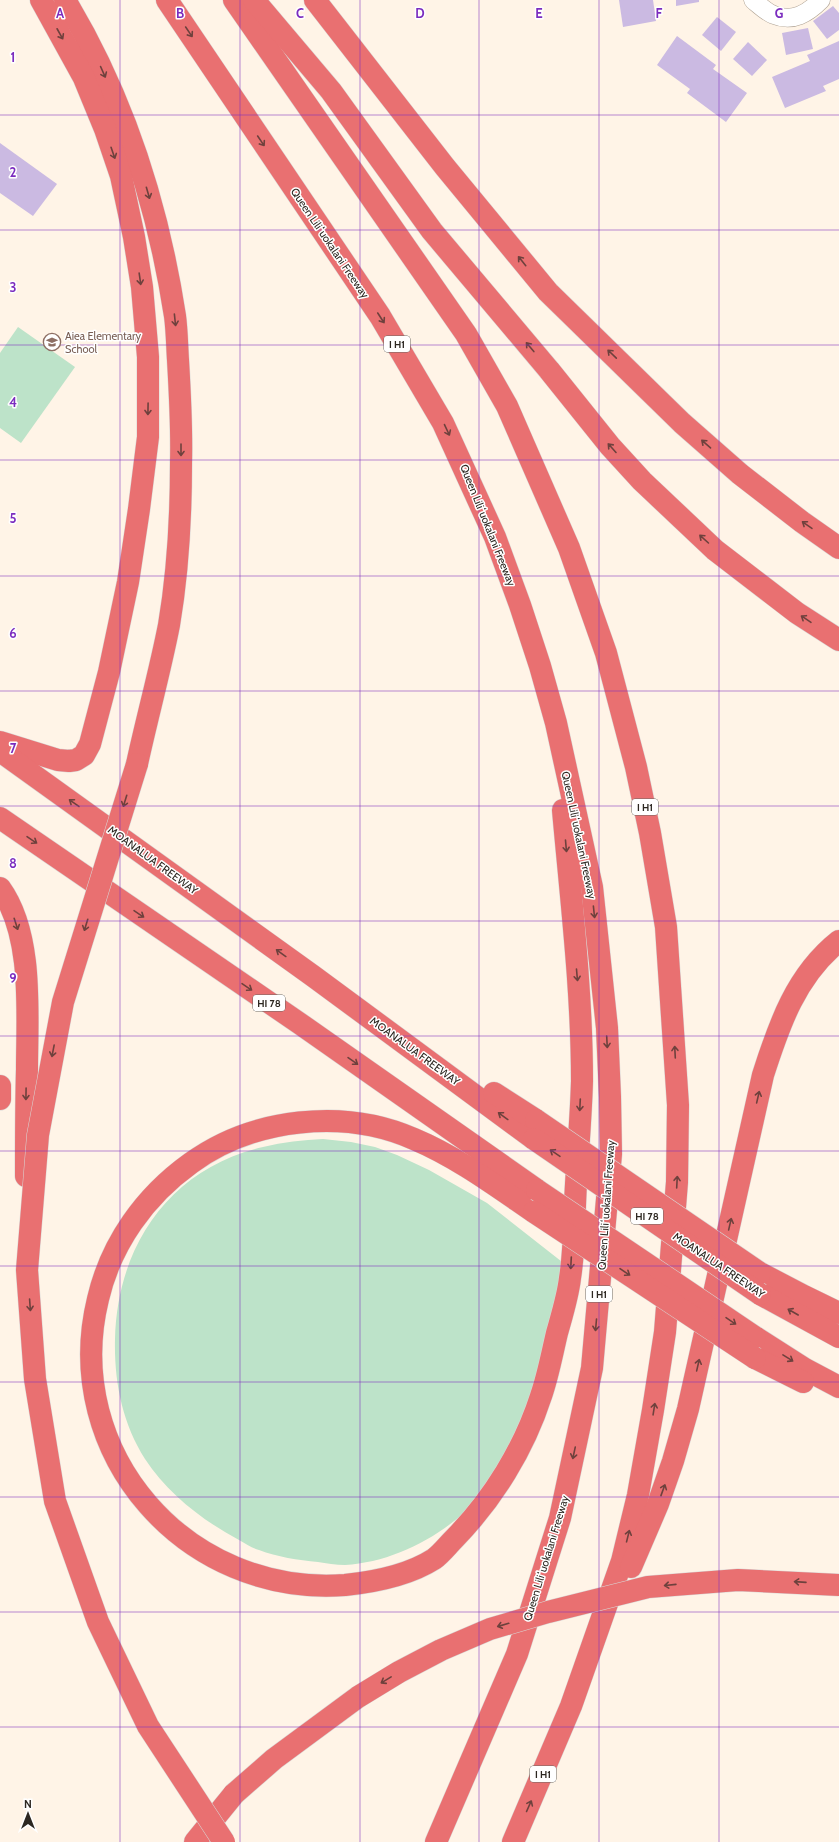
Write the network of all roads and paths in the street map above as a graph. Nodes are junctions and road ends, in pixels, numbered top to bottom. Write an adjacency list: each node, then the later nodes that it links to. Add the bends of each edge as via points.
1 (41, 0): 12 (highway, one-way to 12, via 84,78 121,176 142,288 148,357 148,437 128,582 109,672 90,744 84,755 68,761)
2 (65, 0): 19 (highway, one-way to 19, bridge, via 101,68 124,120 161,239 175,318 182,418 181,521 169,624 137,764 62,1002 38,1135)
3 (167, 0): 11 (highway, Queen Liliʻuokalani Freeway / I H1, one-way to 11, via 380,316 443,423 495,537 524,618)
4 (234, 0): 27 (highway, I H1, one-way to 4, via 622,1561 636,1502 665,1332 677,1182 678,1105 666,926 650,832 606,653 569,548 507,406 466,334)
5 (254, 0): 10 (highway, one-way to 5, via 780,600 716,550 662,501 610,446 432,231 331,91)
6 (315, 0): 9 (highway, one-way to 6, via 729,464 682,423 548,292 445,167)
7 (753, 0): 8 (street, via 773,15 794,19 810,11)
8 (821, 0)
9 (839, 548)
10 (839, 640)
11 (556, 723): 23 (highway, one-way to 23, bridge, via 580,1004 582,1084 572,1256 570,1279 541,1397 512,1465 465,1528 435,1558 410,1570 357,1584 302,1585 248,1573 198,1549 176,1532 156,1514 122,1470 100,1420 91,1365 91,1338 101,1285 123,1235 156,1192 198,1158 235,1139 301,1122 355,1123 413,1138 453,1158 534,1212); 30 (highway, Queen Liliʻuokalani Freeway / I H1, one-way to 30, via 592,887 607,1036 611,1154 592,1368 560,1518 517,1654)
12 (0, 742)
13 (0, 751): 20 (highway, MOANALUA FREEWAY, one-way to 13, bridge, via 313,976)
14 (0, 818): 23 (highway, HI 78, one-way to 23, bridge, via 537,1190)
15 (0, 888): 19 (highway, one-way to 19, bridge, via 8,900 24,947 28,998)
16 (839, 941): 27 (highway, one-way to 16, via 658,1504 673,1461 688,1409 763,1075 778,1028 794,994 811,970)
17 (0, 1086): 18 (highway)
18 (0, 1100)
19 (27, 1270): 29 (highway, one-way to 29, bridge, via 35,1379 55,1502 98,1622 148,1726)
20 (760, 1283): 21 (highway, via 804,1296); 22 (highway, MOANALUA FREEWAY, one-way to 20)
21 (839, 1313)
22 (839, 1337)
23 (755, 1348): 24 (highway, HI 78, one-way to 24, via 806,1369); 25 (highway, via 795,1379)
24 (839, 1387)
25 (839, 1396)
26 (839, 1585): 28 (highway, one-way to 28, bridge, via 738,1580 648,1587 490,1629 441,1650 358,1697 274,1759 234,1794)
27 (571, 1706): 31 (highway, I H1, one-way to 27)
28 (196, 1842)
29 (224, 1842)
30 (436, 1842)
31 (513, 1842)

